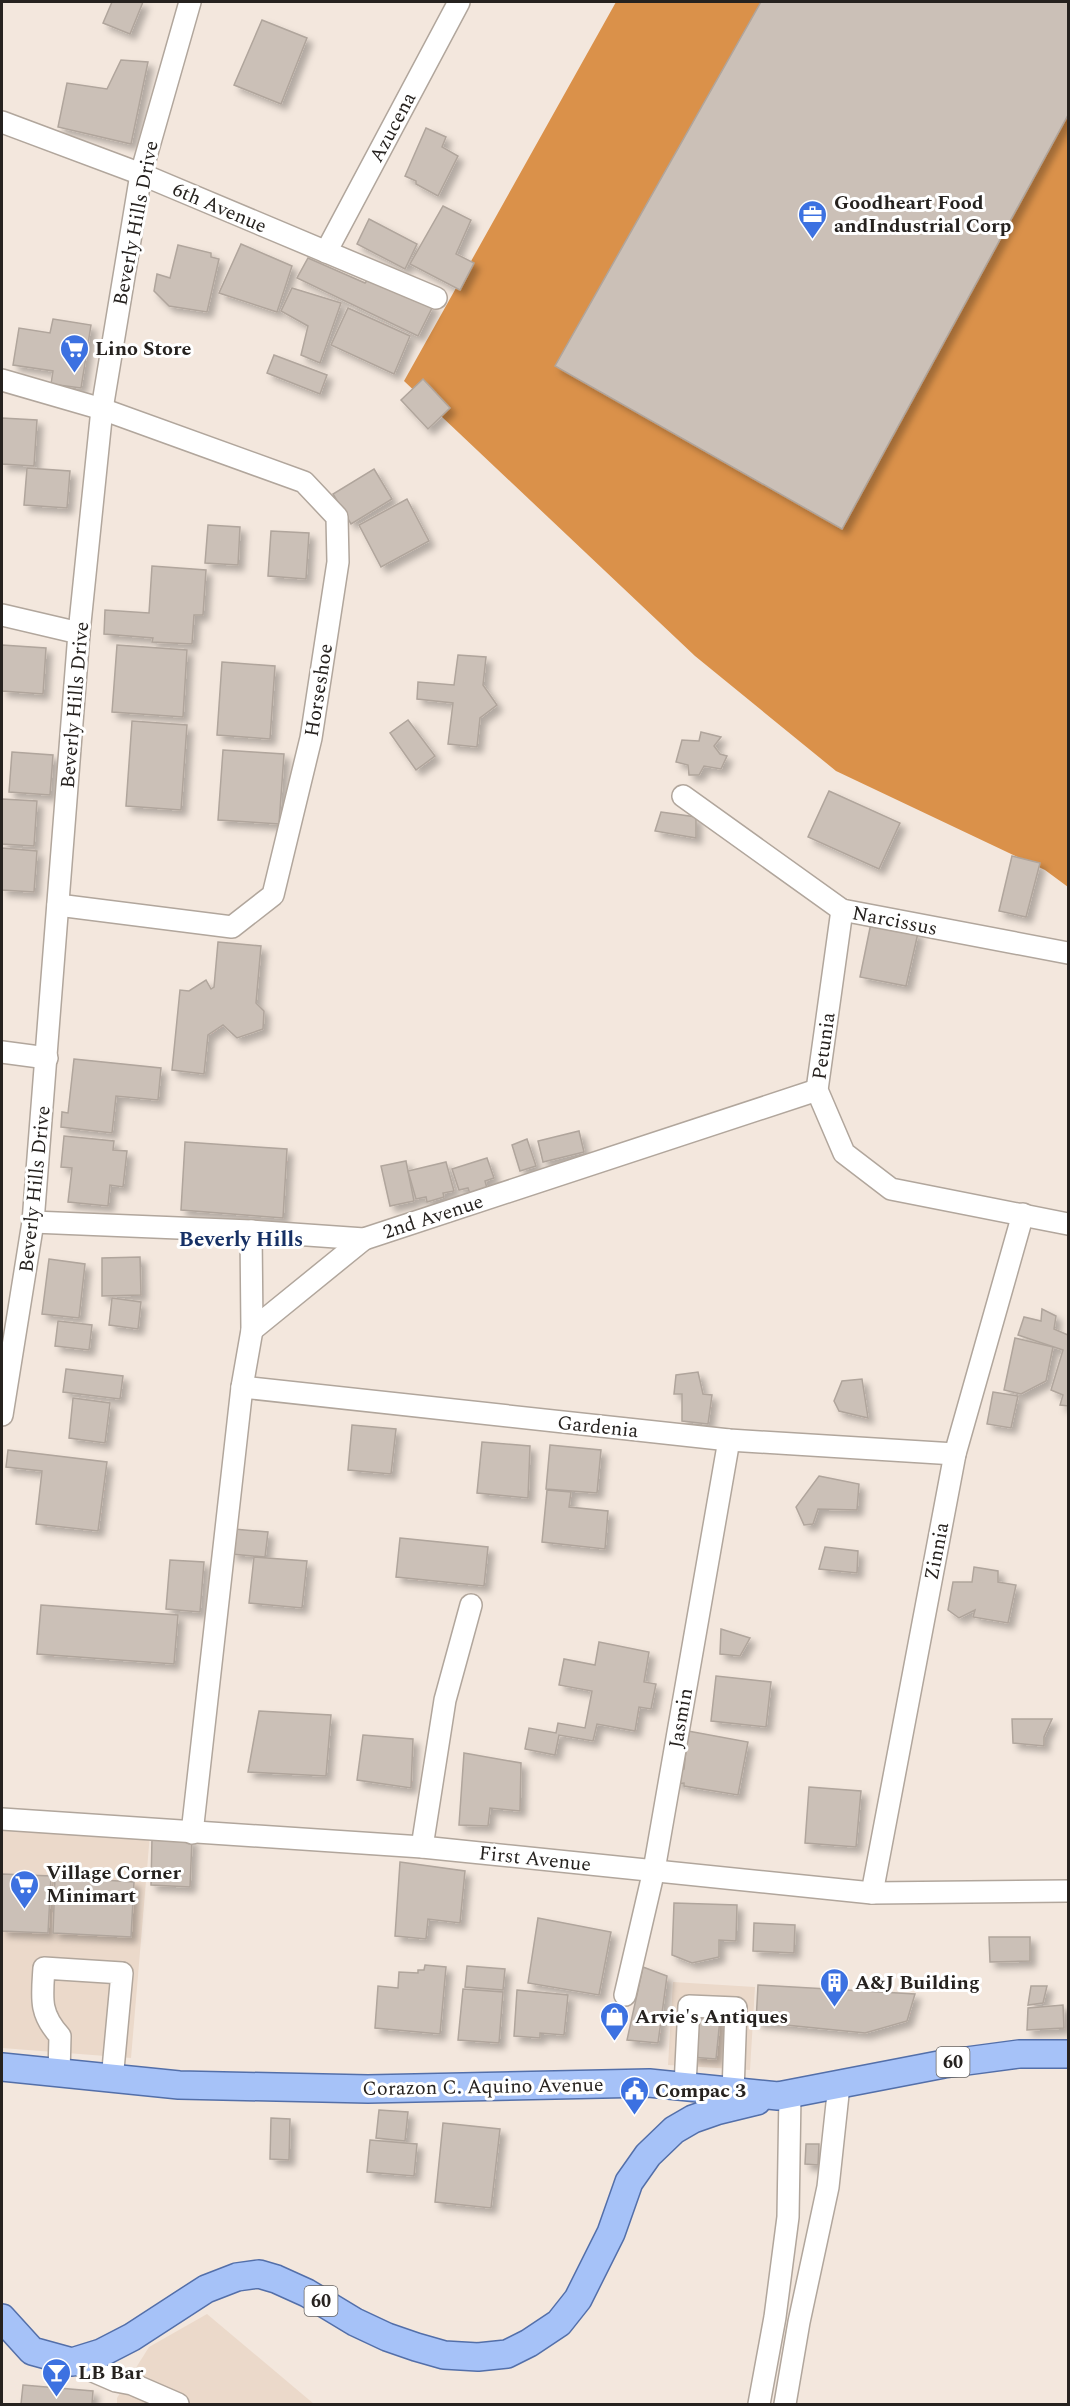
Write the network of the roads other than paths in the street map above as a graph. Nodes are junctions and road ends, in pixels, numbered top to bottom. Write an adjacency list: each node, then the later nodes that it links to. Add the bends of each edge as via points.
1 (189, 2): 4 (street, Beverly Hills Drive)
2 (459, 2): 5 (street, Azucena)
3 (2, 122): 4 (street, 6th Avenue)
4 (141, 174): 5 (street, 6th Avenue); 8 (street, Beverly Hills Drive)
5 (326, 252): 6 (street, 6th Avenue)
6 (436, 298)
7 (2, 380): 8 (street, Horseshoe)
8 (102, 409): 10 (street, Beverly Hills Drive); 12 (street, Horseshoe, via 304,482 337,517 338,562 311,738 273,895 232,927)
9 (2, 615): 10 (street)
10 (79, 633): 12 (street, Beverly Hills Drive)
11 (683, 796): 13 (street, Narcissus)
12 (58, 905): 16 (street, Beverly Hills Drive)
13 (842, 910): 14 (street, Narcissus); 17 (street, Petunia)
14 (1068, 953)
15 (2, 1052): 16 (street)
16 (47, 1058): 19 (street, Beverly Hills Drive)
17 (817, 1090): 18 (street, Petunia, via 844,1153 891,1189); 22 (street, 2nd Avenue)
18 (1023, 1214): 20 (street, Petunia); 27 (street, Zinnia)
19 (33, 1222): 21 (street, 2nd Avenue); 25 (street, Beverly Hills Drive)
20 (1068, 1224)
21 (251, 1231): 22 (street, 2nd Avenue); 23 (street)
22 (364, 1239): 23 (street)
23 (252, 1330): 24 (street)
24 (242, 1387): 26 (street, Gardenia); 30 (street)
25 (2, 1415)
26 (729, 1440): 27 (street, Gardenia); 32 (street, Jasmin)
27 (955, 1454): 34 (street, Zinnia)
28 (471, 1605): 31 (street, via 445,1700)
29 (2, 1819): 30 (street, First Avenue)
30 (192, 1833): 31 (street, First Avenue)
31 (422, 1847): 32 (street, First Avenue)
32 (654, 1870): 34 (street, First Avenue); 35 (street, Jasmin)
33 (1068, 1891): 34 (street, First Avenue)
34 (872, 1893)
35 (625, 1995)
36 (1068, 2054): 41 (main road, Corazon C. Aquino Avenue / 60, via 1019,2054 944,2064)
37 (2, 2067): 38 (main road, Corazon C. Aquino Avenue / 60)
38 (59, 2074): 39 (main road, Corazon C. Aquino Avenue / 60); 39 (street, via 60,2036 48,2023 41,2002 44,1968 122,1973)
39 (112, 2080): 40 (main road, Corazon C. Aquino Avenue / 60, via 368,2089)
40 (649, 2083): 42 (main road, Corazon C. Aquino Avenue / 60); 45 (main road, via 675,2098 679,2120)
41 (839, 2085): 44 (main road, Corazon C. Aquino Avenue / 60); 50 (street, via 828,2187)
42 (685, 2086): 43 (main road, Corazon C. Aquino Avenue / 60); 43 (street, via 689,2006 736,2008)
43 (733, 2092): 44 (main road, Corazon C. Aquino Avenue / 60)
44 (784, 2095): 45 (main road, 60, via 716,2110); 49 (street, via 788,2217)
45 (674, 2130): 47 (main road, 60, via 648,2155 629,2182 611,2233 578,2299 559,2323 507,2354 455,2356 416,2347 355,2322 276,2279 249,2274 206,2289 132,2337)
46 (2, 2318): 47 (main road, via 32,2351)
47 (72, 2362): 48 (street)
48 (178, 2404)
49 (759, 2404)
50 (784, 2404)

